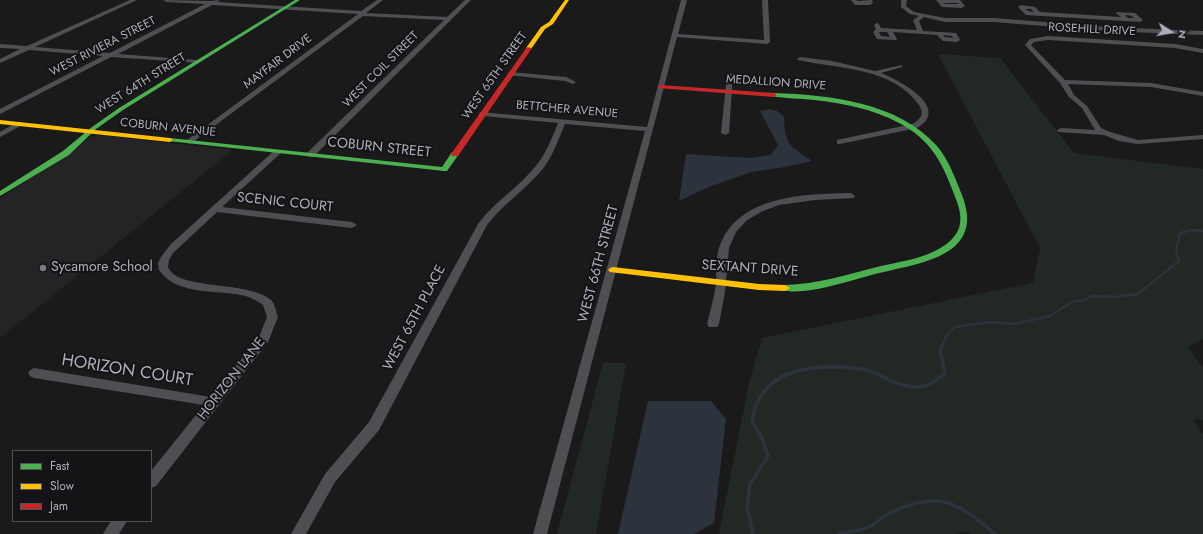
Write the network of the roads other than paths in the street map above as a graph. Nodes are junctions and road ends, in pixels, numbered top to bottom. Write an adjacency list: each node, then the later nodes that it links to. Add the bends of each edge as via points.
1 (134, 0): 27 (street)
2 (166, 0): 12 (street)
3 (298, 0): 13 (street, WEST 64TH STREET)
4 (380, 0): 14 (street, MAYFAIR DRIVE)
5 (468, 0): 19 (street, WEST COIL STREET)
6 (567, 0): 35 (street, WEST 65TH STREET)
7 (684, 0): 25 (street, WEST 66TH STREET)
8 (765, 0): 25 (street, via 767,42)
9 (854, 0): 10 (street, via 855,3 870,4)
10 (869, 0)
11 (904, 0): 16 (street, via 906,9)
12 (214, 2): 13 (street); 29 (street, WEST RIVIERA STREET)
13 (285, 8): 14 (street); 32 (street, WEST 64TH STREET)
14 (362, 13): 19 (street); 55 (street, MAYFAIR DRIVE)
15 (1039, 14): 17 (street)
16 (923, 16): 20 (street, via 945,20 998,20); 22 (street, via 916,20)
17 (1082, 16): 18 (street); 20 (street)
18 (1126, 19)
19 (448, 20): 58 (street, WEST COIL STREET)
20 (1096, 28): 23 (street)
21 (891, 30): 21 (street, via 894,39 879,38 876,32); 22 (street)
22 (921, 32): 24 (street, via 939,33 943,39 957,40)
23 (1203, 33)
24 (954, 34)
25 (675, 35): 39 (street, WEST 66TH STREET)
26 (0, 46): 27 (street)
27 (28, 48): 29 (street); 31 (street)
28 (1203, 51): 38 (street, ROSEHILL DRIVE, via 1175,46 1062,39 1039,38 1029,42 1029,47)
29 (111, 55): 32 (street); 42 (street, WEST RIVIERA STREET)
30 (800, 59): 34 (street, via 838,63)
31 (0, 61)
32 (197, 62): 50 (street, WEST 64TH STREET)
33 (900, 66): 34 (street)
34 (876, 73): 47 (street, via 909,91 922,105 926,113 924,119)
35 (510, 74): 37 (street, via 566,79); 43 (street, WEST 65TH STREET)
36 (730, 75): 40 (street)
37 (572, 82)
38 (1063, 82): 41 (street, via 1156,85); 53 (street, via 1071,96 1086,107 1098,129)
39 (660, 87): 40 (street, MEDALLION DRIVE); 48 (street, WEST 66TH STREET)
40 (728, 92): 47 (street, MEDALLION DRIVE, via 797,94 832,99 873,110); 51 (street)
41 (1203, 94)
42 (0, 112)
43 (483, 114): 44 (street, BETTCHER AVENUE); 59 (street, WEST 65TH STREET)
44 (563, 121): 48 (street, BETTCHER AVENUE); 73 (street, WEST 65TH PLACE, via 540,167 500,204 483,224 374,426 330,478)
45 (0, 122): 46 (street, COBURN AVENUE)
46 (20, 124): 50 (street, COBURN AVENUE); 52 (street)
47 (909, 127): 56 (street); 64 (street, MEDALLION DRIVE, via 934,147 946,164 964,211)
48 (649, 129): 65 (street, WEST 66TH STREET)
49 (1061, 130): 53 (street)
50 (89, 132): 55 (street, COBURN AVENUE); 60 (street, WEST 64TH STREET, via 66,153)
51 (725, 133)
52 (0, 135)
53 (1108, 135): 54 (street, via 1140,142)
54 (1203, 137)
55 (190, 142): 57 (street, COBURN AVENUE)
56 (840, 142)
57 (278, 152): 58 (street, COBURN AVENUE); 62 (street, HORIZON LANE)
58 (310, 155): 59 (street, COBURN STREET)
59 (444, 169)
60 (0, 194)
61 (851, 196): 66 (street, via 789,199 754,213 734,229 727,241 723,251)
62 (214, 209): 63 (street, SCENIC COURT); 69 (street, HORIZON LANE, via 170,250 163,264 164,271 170,278 183,284 245,292 257,296 267,304 272,316 264,339)
63 (352, 225)
64 (964, 226): 66 (street, SEXTANT DRIVE, via 957,239 940,252 926,258 830,283 781,288)
65 (613, 270): 66 (street, SEXTANT DRIVE); 74 (street, WEST 66TH STREET)
66 (721, 282): 67 (street)
67 (713, 324)
68 (34, 373): 69 (street, HORIZON COURT)
69 (214, 402): 70 (street, HORIZON LANE)
70 (152, 481)
71 (119, 522): 72 (street)
72 (110, 534)
73 (298, 534)
74 (540, 534)

